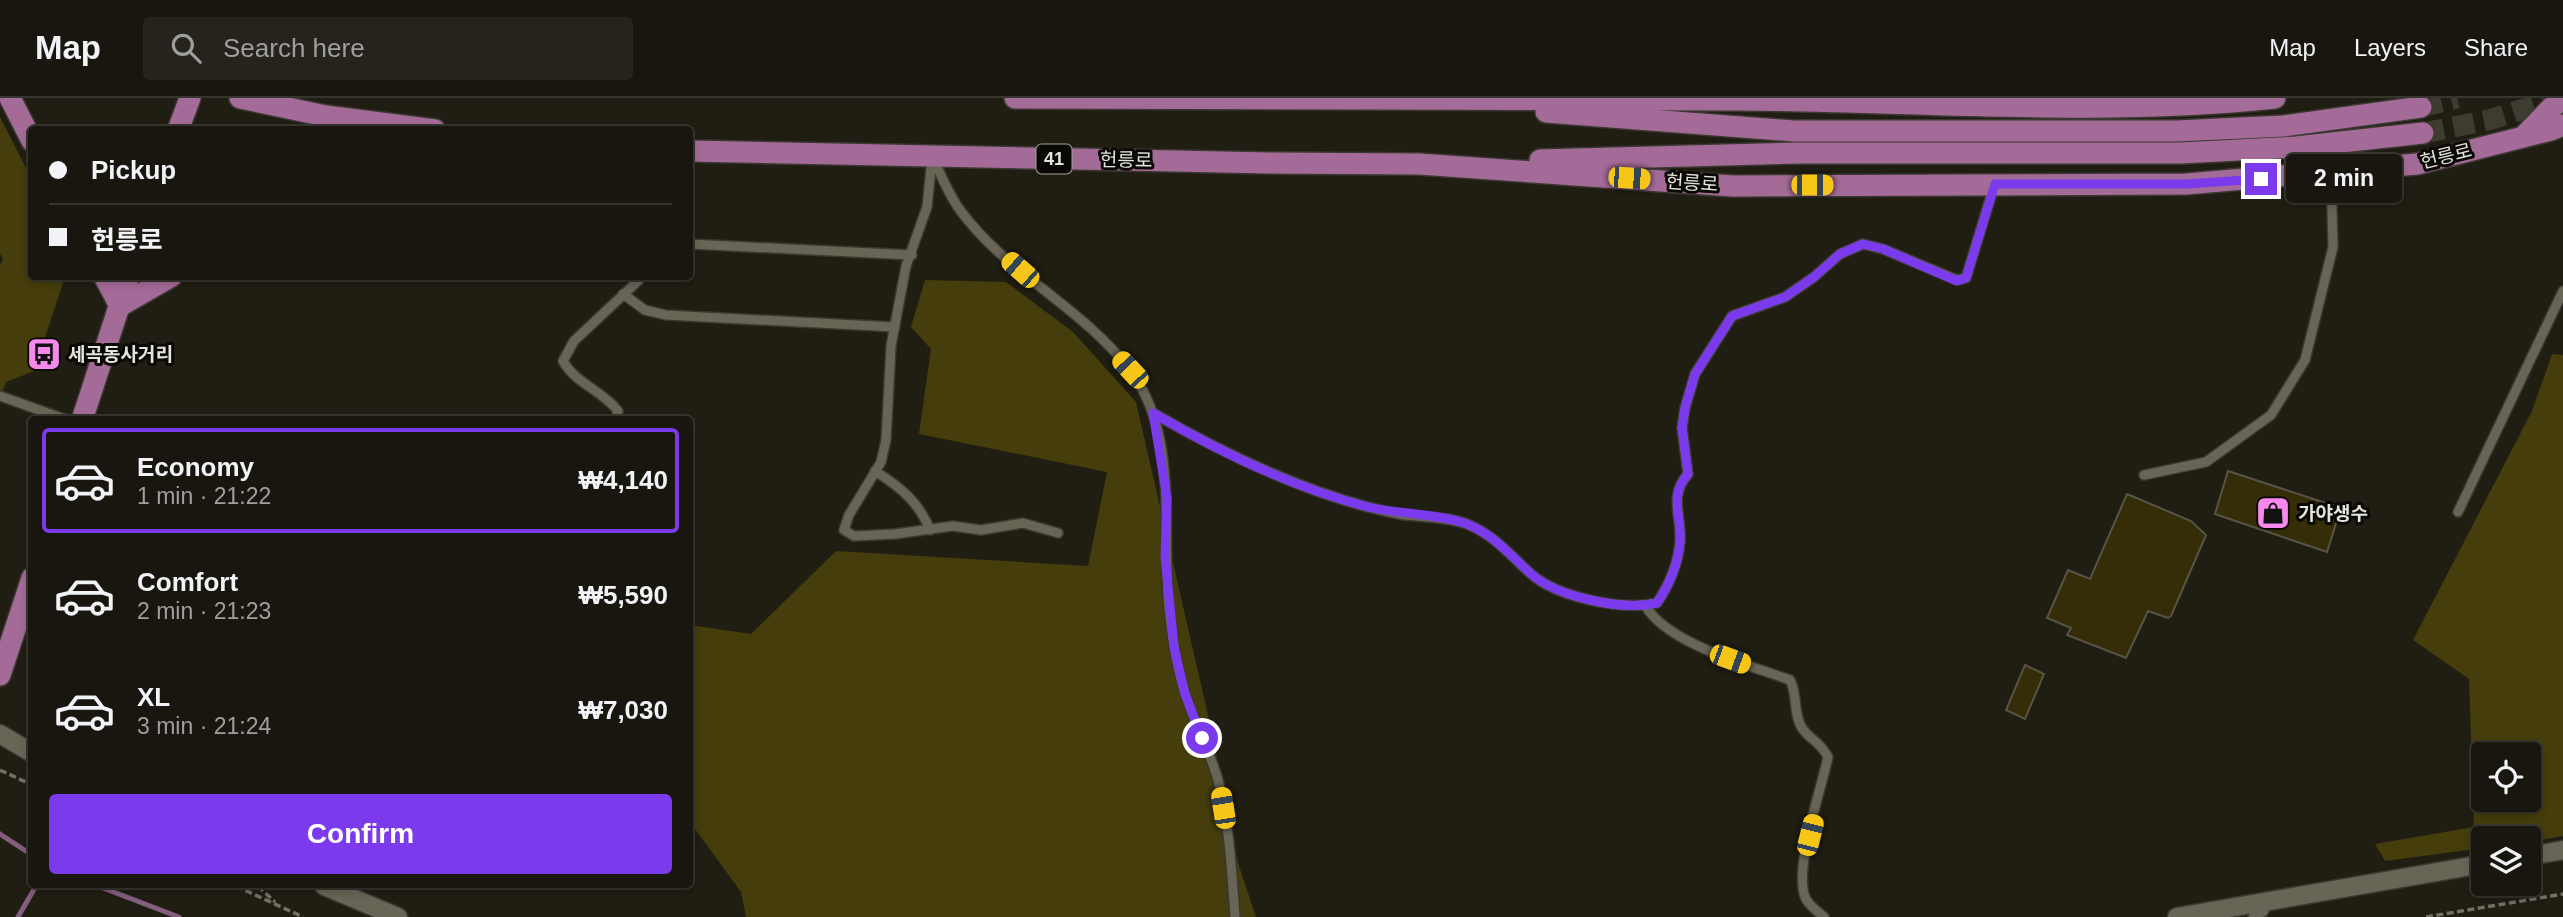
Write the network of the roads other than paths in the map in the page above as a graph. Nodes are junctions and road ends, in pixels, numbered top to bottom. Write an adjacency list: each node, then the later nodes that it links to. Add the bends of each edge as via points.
1 (10, 98): 13 (main road)
2 (190, 98): 10 (main road)
3 (240, 98): 11 (main road, via 326,117)
4 (1016, 98): 8 (main road)
5 (2275, 98): 6 (main road, via 2075,107)
6 (1766, 99): 8 (main road)
7 (2563, 99): 15 (main road)
8 (1397, 100): 9 (main road, via 1794,131 2177,131 2283,126)
9 (2421, 107)
10 (180, 126)
11 (397, 126)
12 (2559, 129): 15 (main road, 헌릉로 / 41)
13 (28, 133)
14 (2423, 134): 18 (main road, via 2180,153 1801,153)
15 (2523, 137): 19 (main road, 헌릉로 / 41, via 2417,164)
16 (693, 151): 17 (main road, 헌릉로 / 41)
17 (932, 157): 18 (main road, 헌릉로 / 41); 22 (lane, via 927,207); 32 (lane, via 958,209 987,241 1102,340 1130,370)
18 (1419, 164): 20 (main road, 헌릉로 / 41, via 1733,186)
19 (2331, 173): 20 (main road, 헌릉로 / 41, via 2186,184); 37 (lane, via 2333,247 2299,371 2271,415 2206,462)
20 (1995, 184): 42 (lane, via 1966,278 1957,281 1863,244 1840,254 1785,297 1732,316 1695,374 1682,428 1688,474 1676,494 1680,542 1675,566 1657,603)
21 (693, 244): 22 (lane)
22 (912, 255): 30 (lane)
23 (106, 280): 29 (main road)
24 (128, 280): 29 (main road)
25 (165, 280): 29 (main road)
26 (639, 280): 28 (lane)
27 (2563, 291): 38 (lane)
28 (623, 294): 30 (lane, via 645,310 666,315); 35 (lane, via 574,341 564,361 569,371 609,400)
29 (120, 306): 34 (main road)
30 (895, 327): 36 (lane, via 886,440)
31 (0, 396): 33 (lane)
32 (1153, 413): 42 (lane, via 1216,447 1338,498 1399,514 1464,523 1506,548 1550,586 1580,597); 53 (lane, via 1167,498 1165,556 1174,647 1185,694 1218,781)
33 (55, 416)
34 (83, 416)
35 (617, 416)
36 (875, 471): 39 (lane, via 915,503); 39 (lane, via 844,530 854,536)
37 (2144, 475)
38 (2458, 512)
39 (930, 530): 40 (lane, via 953,526 981,530 1023,523)
40 (1058, 533)
41 (28, 586): 43 (main road)
42 (1645, 606): 54 (lane, via 1678,636 1790,680 1803,730 1821,744 1828,757 1803,862 1802,888 1806,901)
43 (8, 623): 44 (main road)
44 (0, 675)
45 (0, 734): 46 (street)
46 (28, 751)
47 (2563, 850): 48 (street)
48 (2541, 854)
49 (2471, 866): 51 (street)
50 (329, 888): 52 (street)
51 (2268, 903): 55 (street); 56 (lane)
52 (398, 917)
53 (1235, 917)
54 (1824, 917)
55 (2177, 917)
56 (2253, 917)

